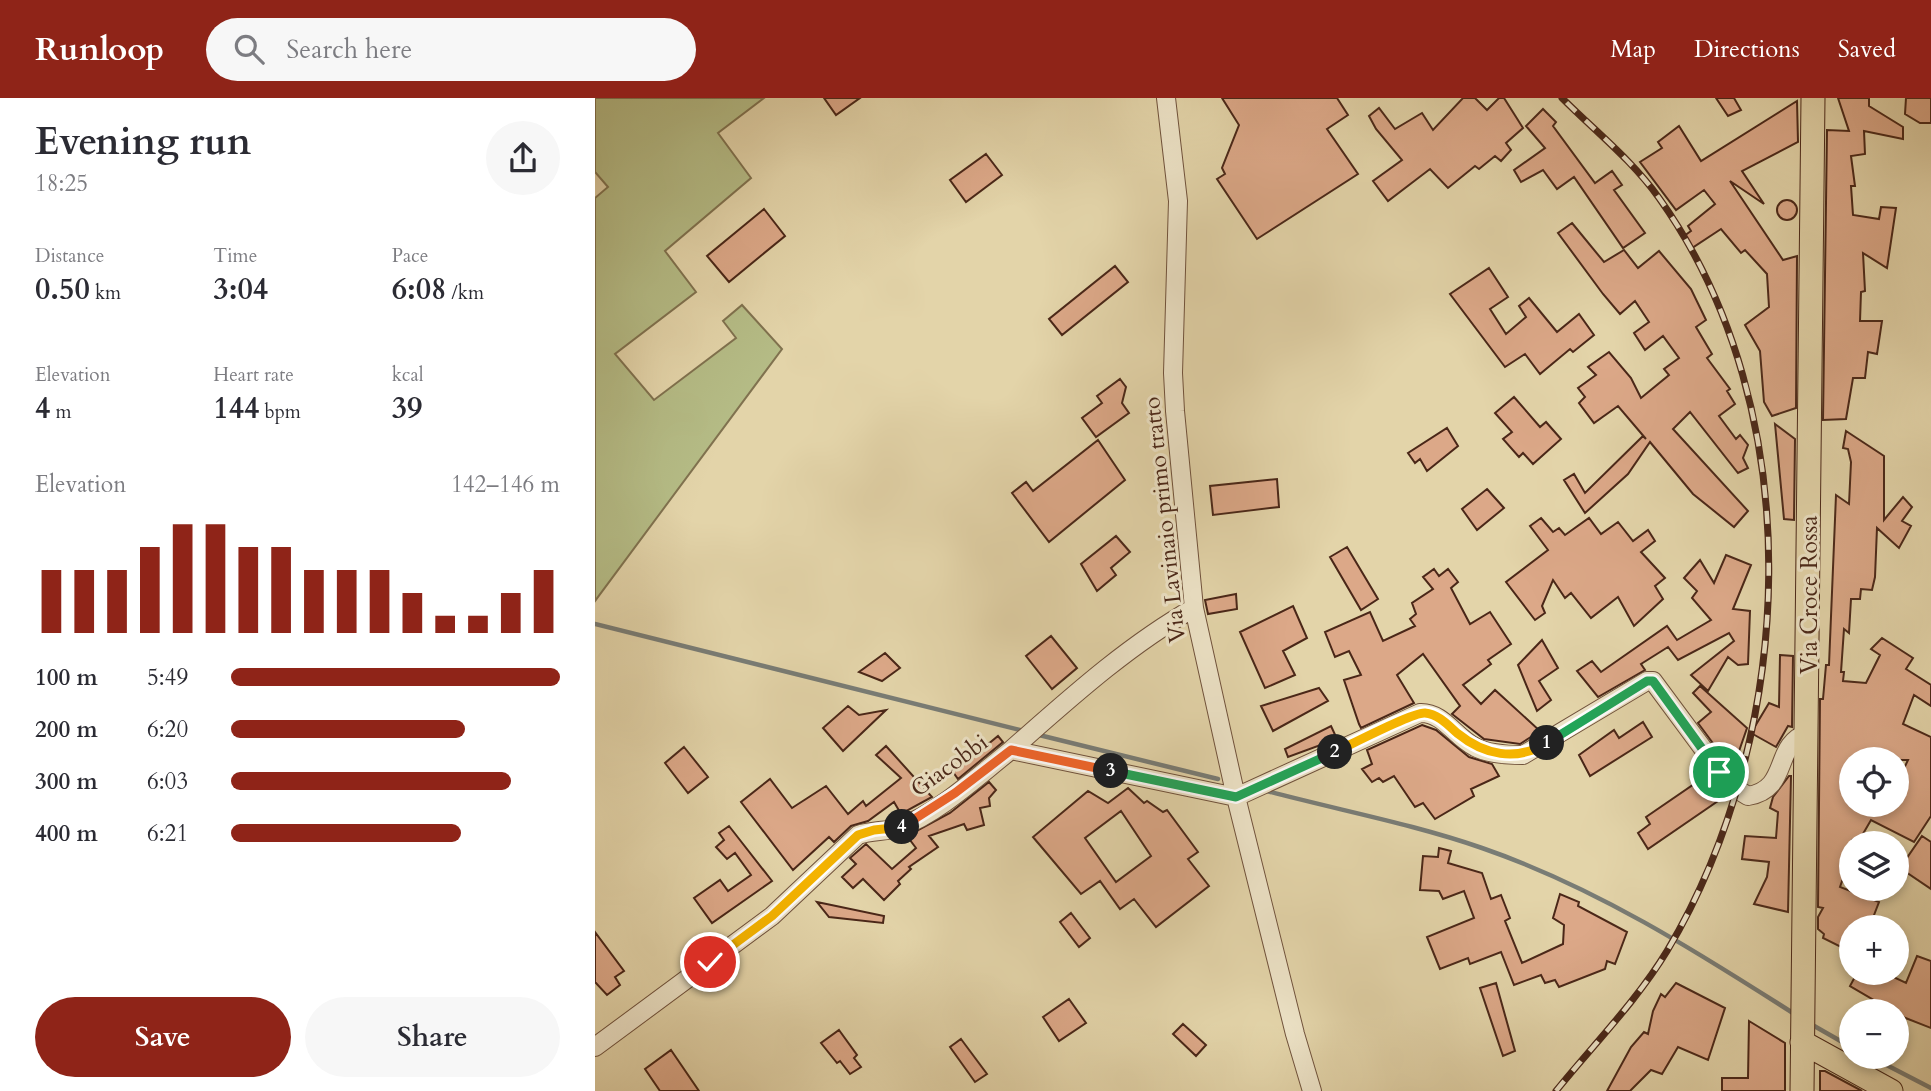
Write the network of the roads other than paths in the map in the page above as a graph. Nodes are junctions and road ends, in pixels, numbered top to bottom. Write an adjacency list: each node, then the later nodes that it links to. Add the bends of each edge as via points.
1 (1166, 98): 3 (street, Via Lavinaio primo tratto, via 1178,201 1175,398)
2 (1813, 98): 4 (main road, Via Croce Rossa)
3 (1194, 608): 5 (street, via 1089,682); 6 (street, Via Lavinaio primo tratto)
4 (1808, 733): 6 (street, via 1797,736 1787,749 1769,788 1748,796 1730,785 1658,685 1647,681 1523,755 1475,747 1437,717 1420,713); 7 (main road, Via Croce Rossa)
5 (1017, 745): 6 (street, Giacobbi); 8 (street, Giacobbi, via 925,814 899,828 858,835 772,916)
6 (1236, 797): 9 (street, Via Lavinaio primo tratto)
7 (1802, 1037): 10 (main road, Via Croce Rossa); 11 (main road)
8 (595, 1047)
9 (1312, 1091)
10 (1802, 1091)
11 (1891, 1091)

